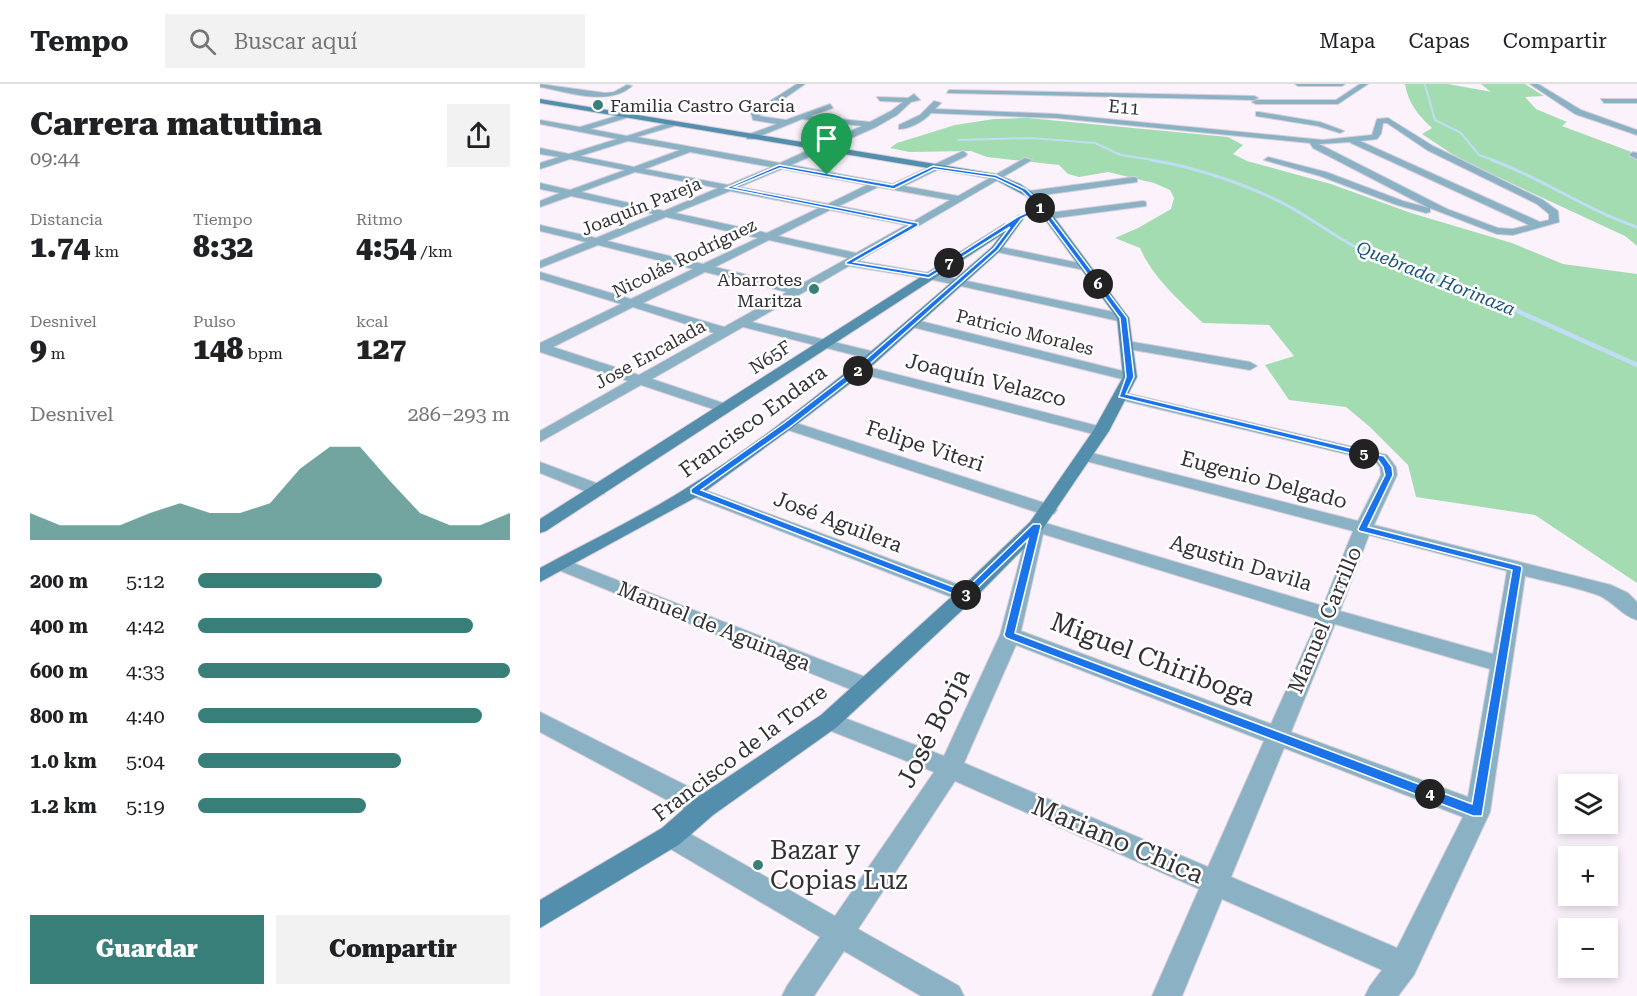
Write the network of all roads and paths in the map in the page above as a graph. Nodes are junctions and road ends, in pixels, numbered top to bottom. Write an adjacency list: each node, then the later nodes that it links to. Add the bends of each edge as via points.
1 (802, 84): 36 (street, via 754,116)
2 (955, 84): 16 (street)
3 (1007, 84): 4 (street)
4 (1024, 84): 18 (street)
5 (1107, 84): 19 (street)
6 (1298, 84): 11 (street)
7 (1342, 84): 11 (street)
8 (1365, 84): 27 (street, via 1338,102)
9 (1533, 84): 44 (street, via 1578,112)
10 (540, 85): 12 (street); 13 (street, via 609,96 629,87)
11 (1330, 85)
12 (603, 86)
13 (614, 86)
14 (1289, 91): 17 (street)
15 (887, 92): 20 (street)
16 (949, 92): 18 (street); 22 (street)
17 (1319, 92)
18 (1017, 93): 19 (street, via 1057,97); 31 (street)
19 (1104, 95): 27 (street)
20 (880, 99): 29 (street); 38 (street, Joaquín Pareja, via 915,99)
21 (930, 100): 22 (street)
22 (940, 100): 24 (street); 30 (street)
23 (1604, 100): 25 (street)
24 (963, 101)
25 (1637, 101)
26 (541, 102): 33 (street, Francisco de la Torre)
27 (1256, 103): 32 (street); 42 (street); 43 (street)
28 (830, 106): 34 (street)
29 (871, 106)
30 (931, 111): 31 (street, E11); 40 (street, via 905,126)
31 (1005, 112): 50 (street, E11)
32 (1304, 112)
33 (623, 116): 37 (street, Francisco de la Torre); 41 (street)
34 (803, 117): 36 (street); 38 (street)
35 (540, 122): 39 (street)
36 (789, 123): 46 (street)
37 (671, 124): 46 (street, Francisco de la Torre); 47 (street)
38 (873, 125): 51 (street, Joaquín Pareja)
39 (563, 126): 41 (street); 45 (street)
40 (918, 126)
41 (579, 129): 47 (street)
42 (1288, 130)
43 (1340, 131)
44 (1637, 133)
45 (540, 134)
46 (750, 137): 48 (street, Francisco de la Torre)
47 (626, 138): 52 (street); 56 (street)
48 (767, 140): 51 (street, Francisco de la Torre); 55 (street)
49 (1354, 141): 50 (street, E11); 64 (street); 80 (street, via 1376,135 1380,121 1386,120 1431,148 1551,210 1554,222)
50 (1313, 142): 67 (street)
51 (823, 149): 60 (street, Joaquín Pareja); 61 (street, Francisco de la Torre)
52 (689, 150): 55 (street); 62 (street)
53 (540, 151): 56 (street)
54 (963, 154): 61 (street)
55 (725, 156): 60 (street)
56 (567, 157): 59 (street); 62 (street)
57 (1028, 160): 63 (street, Jose Encalada)
58 (1268, 160): 77 (street, via 1323,174 1400,203)
59 (540, 166)
60 (779, 166): 66 (street); 70 (street, Joaquín Pareja)
61 (933, 168): 63 (street, Francisco de la Torre); 69 (street)
62 (635, 169): 70 (street); 71 (street)
63 (996, 177): 72 (street, Jose Encalada); 76 (street, Francisco de la Torre, via 1017,186)
64 (1437, 178): 67 (street); 80 (street)
65 (1134, 180): 76 (street)
66 (876, 184): 69 (street); 75 (street, Nicolás Rodríguez)
67 (1393, 185): 77 (street)
68 (540, 186): 71 (street)
69 (894, 187): 72 (street)
70 (728, 188): 75 (street); 78 (street, Joaquín Pareja)
71 (571, 193): 73 (street); 78 (street)
72 (959, 199): 79 (street, Jose Encalada)
73 (540, 204)
74 (1143, 204): 76 (street)
75 (828, 207): 79 (street); 82 (street, Nicolás Rodríguez)
76 (1033, 210): 84 (street, Francisco Endara); 87 (street, Francisco de la Torre); 90 (street, N65F)
77 (1443, 211): 80 (street, via 1503,232)
78 (666, 214): 82 (street); 83 (street, Joaquín Pareja)
79 (916, 224): 85 (street, Jose Encalada)
80 (1540, 226)
81 (540, 228): 83 (street)
82 (768, 237): 85 (street); 88 (street, Nicolás Rodríguez)
83 (596, 243): 86 (street, Joaquín Pareja); 88 (street)
84 (996, 249): 87 (street); 91 (street, Francisco Endara)
85 (854, 260): 90 (street); 92 (street, Jose Encalada)
86 (540, 266)
87 (1084, 267): 94 (street, Francisco de la Torre)
88 (704, 268): 92 (street); 93 (street, Nicolás Rodríguez)
89 (540, 275): 93 (street)
90 (929, 276): 91 (street); 98 (street, N65F)
91 (956, 282): 94 (street); 96 (street, Francisco Endara)
92 (799, 291): 95 (street, Jose Encalada)
93 (631, 304): 97 (street); 100 (street, Nicolás Rodríguez)
94 (1123, 318): 99 (street, Francisco de la Torre)
95 (742, 323): 97 (street, Jose Encalada); 98 (street)
96 (912, 323): 101 (street, Francisco Endara); 104 (street, Patricio Morales)
97 (726, 332): 105 (street, Jose Encalada)
98 (824, 344): 101 (street); 107 (street, N65F)
99 (1128, 345): 102 (street); 104 (street, Francisco de la Torre)
100 (541, 348): 105 (street)
101 (874, 356): 103 (street, Francisco Endara)
102 (1251, 366)
103 (860, 369): 108 (street, Francisco Endara); 109 (street, Joaquín Velazco)
104 (1130, 377): 106 (street, Francisco de la Torre)
105 (642, 379): 107 (street); 110 (street, Jose Encalada)
106 (1122, 396): 109 (street, Francisco de la Torre); 117 (street, Manuel Carrillo, via 1381,458 1389,475)
107 (724, 408): 113 (street, N65F)
108 (787, 425): 114 (street, Francisco Endara); 115 (street, Felipe Viteri)
109 (1101, 431): 111 (street, Francisco de la Torre)
110 (540, 437)
111 (1084, 456): 115 (street, Francisco de la Torre); 117 (street, Eugenio Delgado)
112 (540, 467): 113 (street)
113 (598, 490): 116 (street, N65F)
114 (694, 491): 118 (street, Francisco Endara); 121 (street, José Aguilera)
115 (1042, 518): 121 (street, Francisco de la Torre); 123 (street, Agustin Davila); 124 (street, José Borja)
116 (540, 527)
117 (1362, 529): 119 (street, Eugenio Delgado); 123 (street, Manuel Carrillo)
118 (563, 565): 120 (street, Francisco Endara); 126 (street, Manuel de Aguinaga)
119 (1517, 568): 122 (street, Eugenio Delgado, via 1604,590 1621,598); 125 (street)
120 (540, 576)
121 (966, 595): 126 (street, Francisco de la Torre)
122 (1637, 613)
123 (1329, 615): 125 (street, Agustin Davila); 129 (street, Manuel Carrillo)
124 (1010, 635): 129 (street, Miguel Chiriboga); 130 (street, José Borja)
125 (1501, 664): 132 (street)
126 (865, 686): 128 (street, Francisco de la Torre)
127 (540, 721): 131 (street)
128 (829, 721): 130 (street, Mariano Chica); 131 (street, Francisco de la Torre)
129 (1276, 736): 132 (street, Miguel Chiriboga); 134 (street, Manuel Carrillo)
130 (950, 768): 134 (street, Mariano Chica); 136 (street, José Borja)
131 (704, 807): 133 (street, Francisco de la Torre)
132 (1478, 812): 137 (street)
133 (671, 836): 135 (street, Francisco de la Torre); 136 (street)
134 (1215, 881): 137 (street, Mariano Chica); 140 (street, Manuel Carrillo)
135 (540, 915)
136 (840, 934): 138 (street, José Borja); 139 (street)
137 (1404, 965): 141 (street)
138 (797, 996)
139 (949, 996)
140 (1167, 996)
141 (1380, 996)

